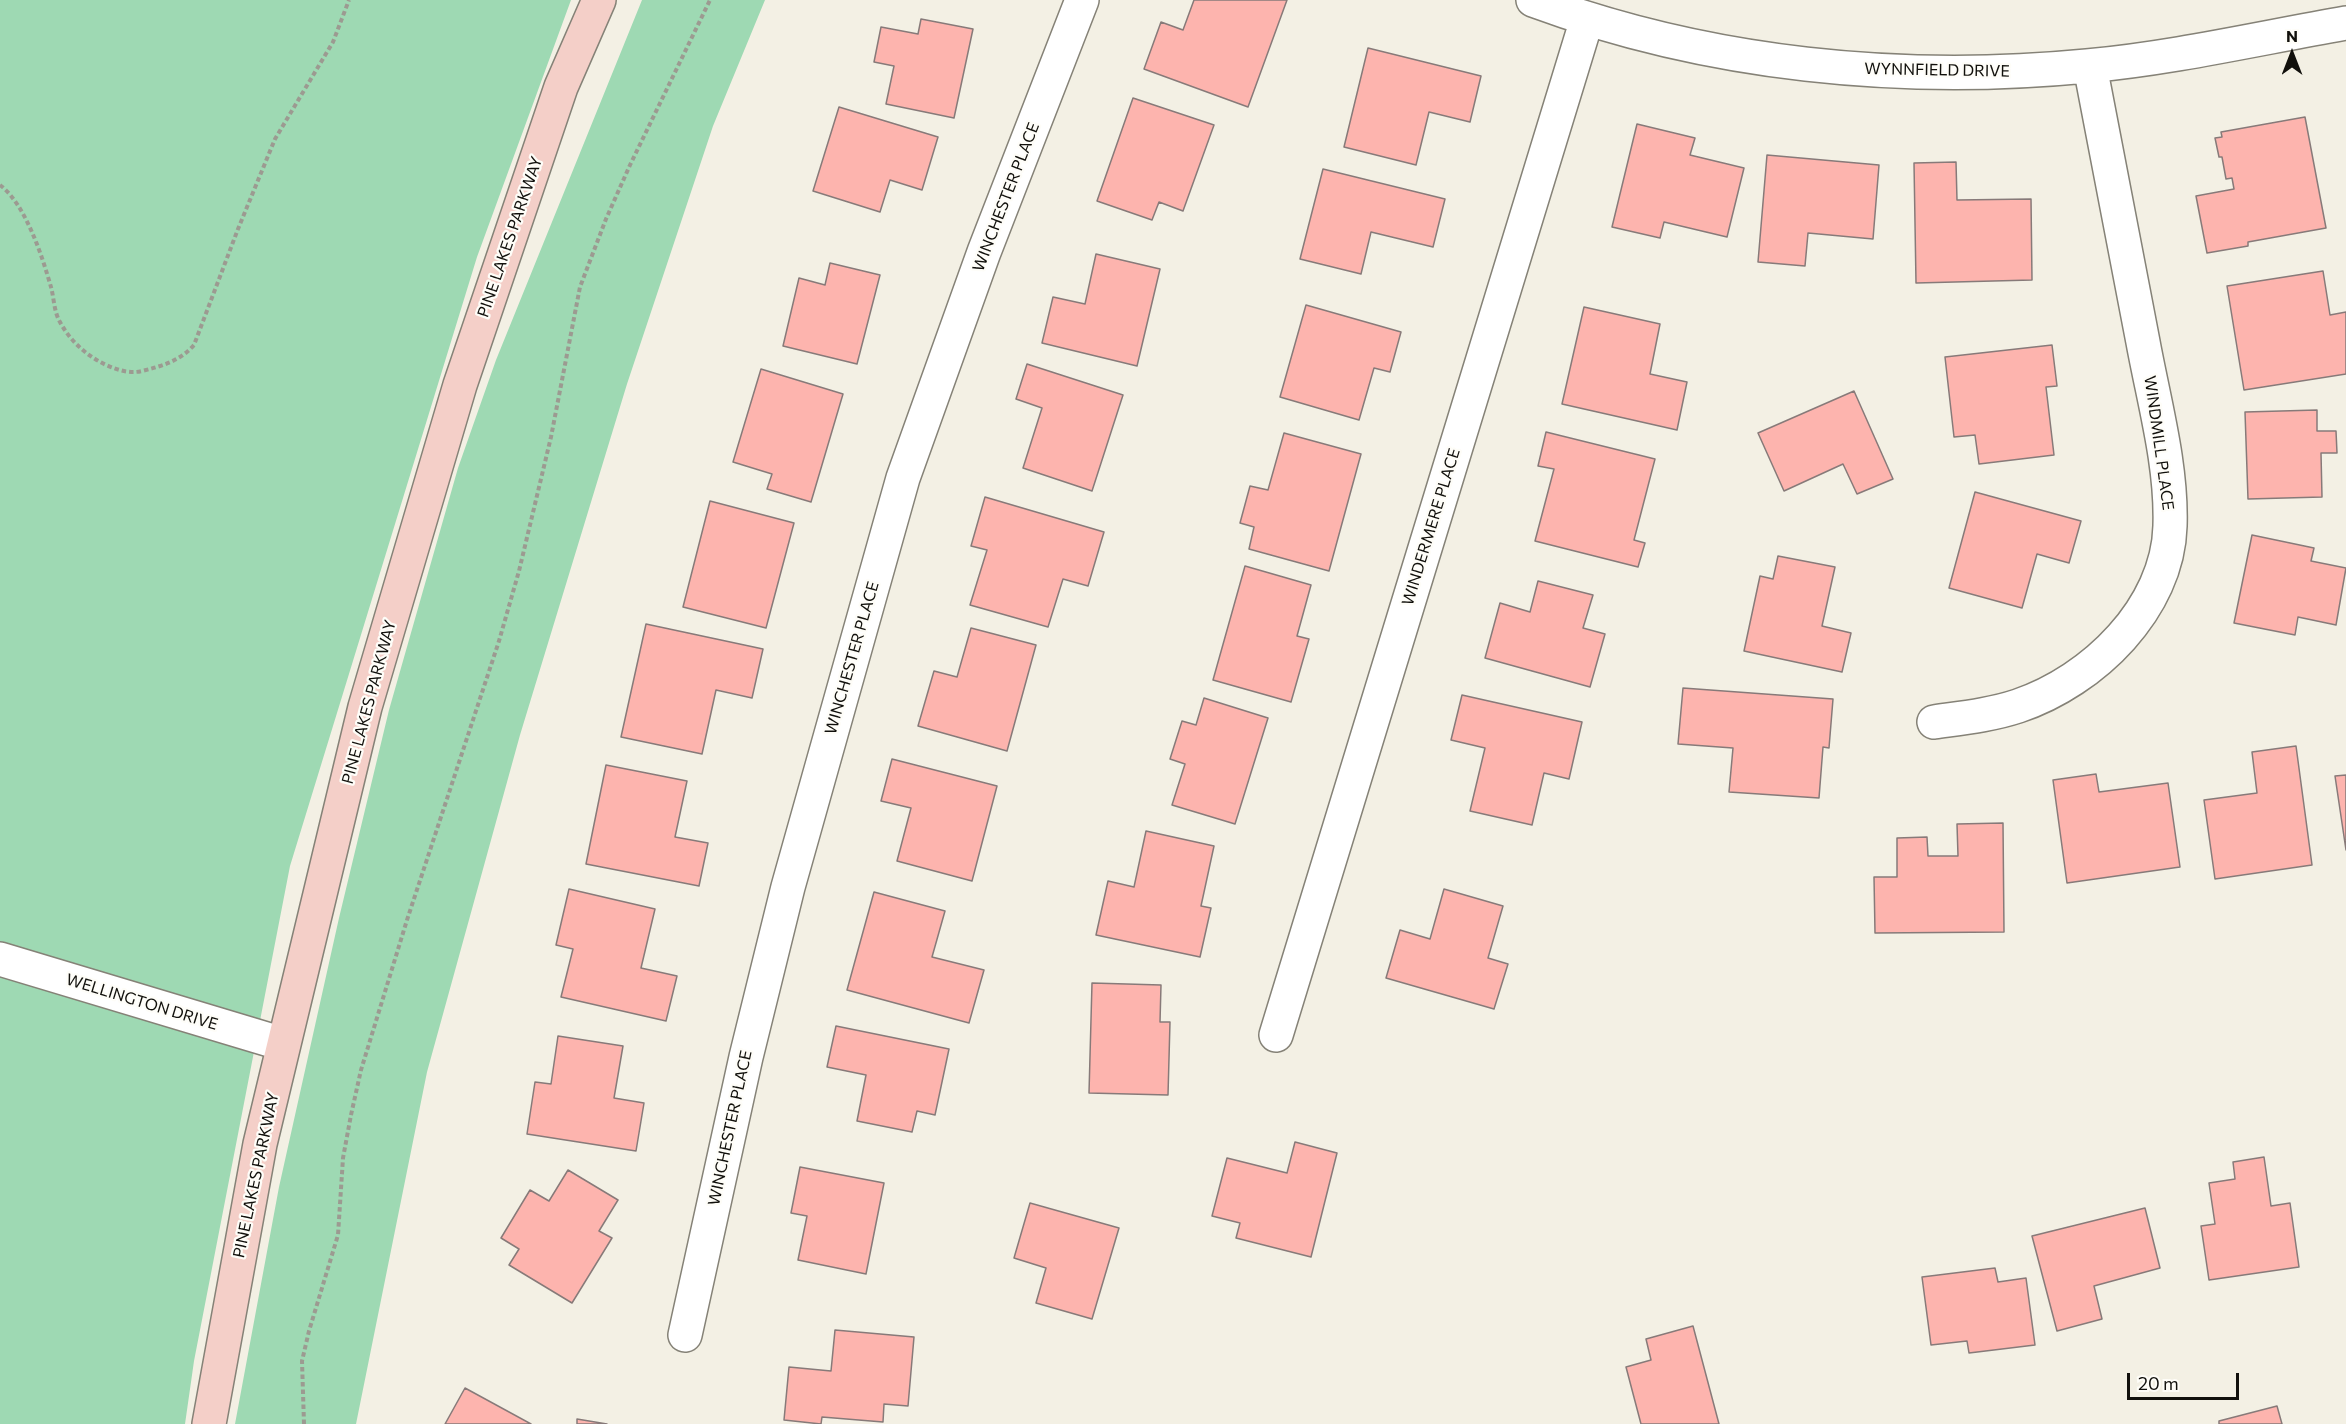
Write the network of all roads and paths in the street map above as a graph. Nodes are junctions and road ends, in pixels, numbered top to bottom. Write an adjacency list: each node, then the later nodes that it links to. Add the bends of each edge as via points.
1 (349, 0): 9 (path, via 333,42 274,139 194,345 183,357 135,373 97,360 72,340 58,320 32,235 18,207)
2 (599, 0): 13 (street, PINE LAKES PARKWAY, via 561,87 460,385 365,706)
3 (710, 0): 16 (path, via 610,208 580,287 551,437 519,571 361,1070 344,1158 338,1235 302,1361)
4 (1082, 0): 14 (street, WINCHESTER PLACE, via 984,252 903,478 788,887 746,1057)
5 (1533, 0): 6 (street, WYNNFIELD DRIVE)
6 (1587, 19): 8 (street, WYNNFIELD DRIVE, via 1714,50 1855,68 2002,73); 12 (street, WINDERMERE PLACE)
7 (2346, 23): 8 (street, WYNNFIELD DRIVE)
8 (2090, 66): 10 (street, WINDMILL PLACE, via 2164,454 2170,526 2166,554 2156,587 2135,621 2087,668 2019,705)
9 (0, 185)
10 (1934, 722)
11 (0, 959): 13 (street, WELLINGTON DRIVE)
12 (1276, 1035)
13 (283, 1044): 15 (street, PINE LAKES PARKWAY, via 241,1240)
14 (686, 1335)
15 (209, 1424)
16 (304, 1424)

